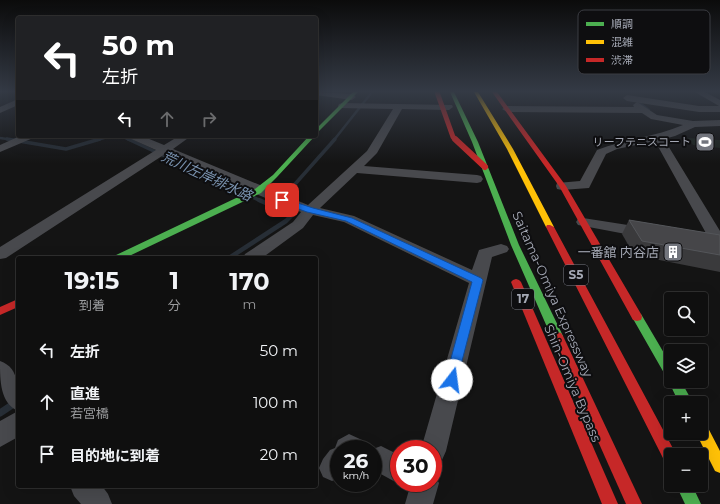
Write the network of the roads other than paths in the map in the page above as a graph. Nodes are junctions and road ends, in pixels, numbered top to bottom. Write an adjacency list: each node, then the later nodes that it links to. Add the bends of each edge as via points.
1 (332, 116): 12 (main road)
2 (394, 116): 22 (street, via 371,153)
3 (445, 116): 21 (main road, bridge, via 453,137)
4 (453, 116): 23 (main road)
5 (462, 116): 21 (main road, Saitama-Omiya Expressway)
6 (490, 116): 47 (main road, Saitama-Omiya Expressway / S5, via 510,149)
7 (501, 116): 13 (main road)
8 (512, 116): 24 (main road)
9 (652, 116): 11 (street)
10 (720, 123): 11 (street)
11 (693, 124): 14 (street)
12 (318, 130)
13 (511, 131)
14 (658, 137): 24 (street, via 601,152 584,185); 30 (street)
15 (25, 138): 19 (street)
16 (136, 138): 20 (street)
17 (183, 138): 20 (street)
18 (310, 138): 25 (main road, via 275,176)
19 (0, 149)
20 (160, 152): 25 (street); 32 (street)
21 (484, 167): 54 (main road, Saitama-Omiya Expressway, via 515,245)
22 (354, 169): 23 (street); 26 (street)
23 (478, 183)
24 (562, 186): 27 (main road)
25 (252, 193): 26 (street); 33 (main road)
26 (304, 207): 34 (street, via 298,225); 36 (street, via 349,219)
27 (583, 222): 28 (street); 40 (main road)
28 (659, 235)
29 (705, 243): 30 (street)
30 (720, 245)
31 (501, 247): 36 (street, via 485,254)
32 (0, 254)
33 (121, 256)
34 (254, 256)
35 (511, 270): 53 (main road, Shin-Omiya Bypass / 17)
36 (478, 280): 45 (street)
37 (16, 303): 38 (main road)
38 (0, 311)
39 (630, 360): 48 (main road)
40 (664, 364)
41 (0, 370): 42 (street)
42 (16, 396)
43 (16, 424): 44 (street)
44 (0, 435)
45 (436, 440)
46 (707, 440): 49 (main road)
47 (665, 448)
48 (666, 448)
49 (720, 466)
50 (86, 488): 52 (street)
51 (687, 492): 55 (main road)
52 (98, 504)
53 (610, 504)
54 (634, 504)
55 (693, 504)

